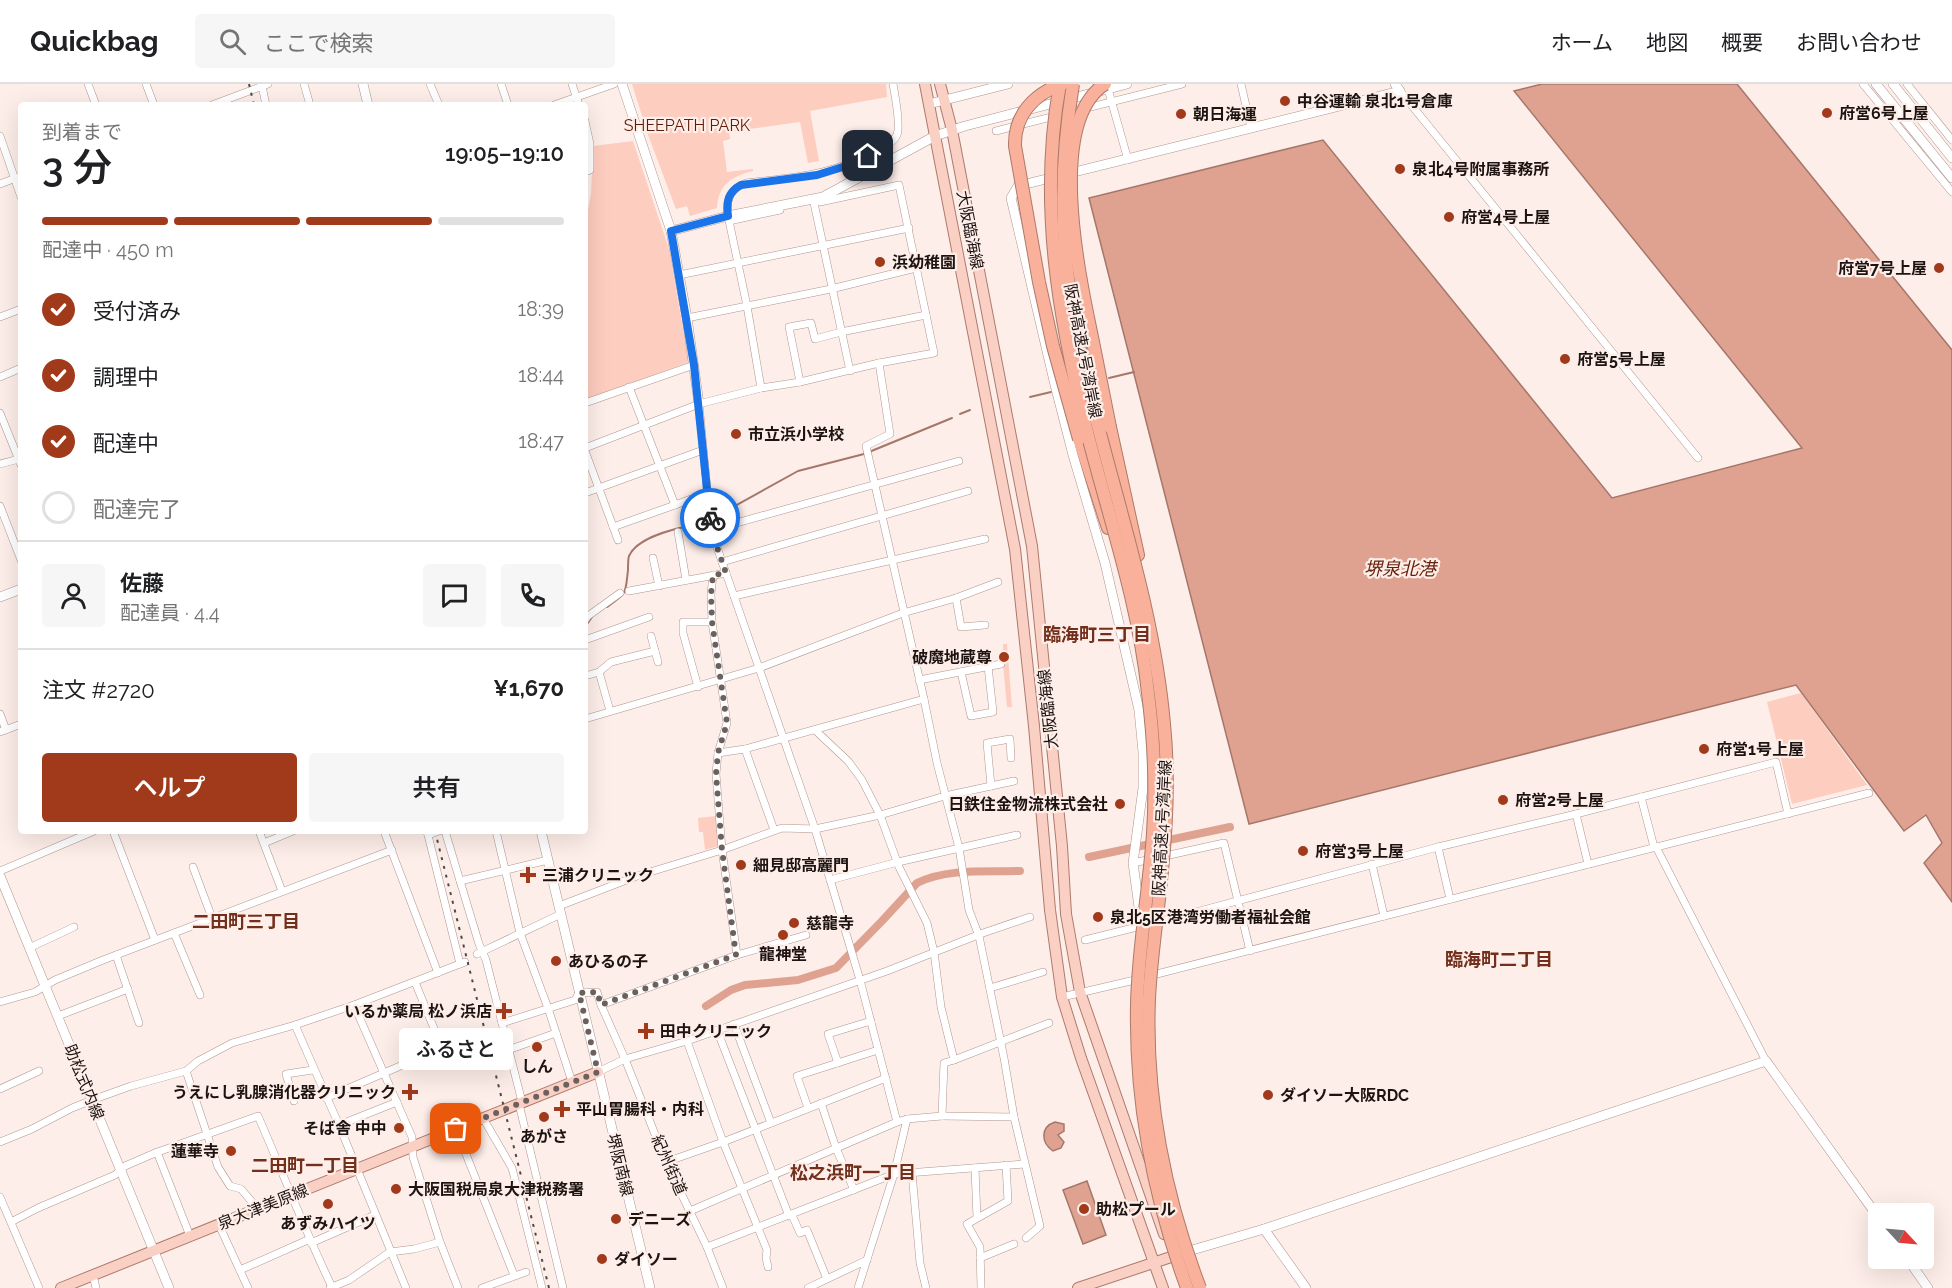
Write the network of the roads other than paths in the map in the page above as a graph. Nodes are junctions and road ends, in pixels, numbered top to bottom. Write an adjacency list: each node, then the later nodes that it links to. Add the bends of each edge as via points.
1 (88, 84): 29 (street)
2 (146, 84): 30 (street)
3 (304, 84): 34 (street)
4 (363, 84): 35 (street)
5 (430, 84): 36 (street)
6 (501, 84): 37 (street)
7 (572, 84): 28 (street)
8 (614, 84): 28 (street)
9 (622, 84): 57 (street)
10 (894, 84): 55 (street, via 898,130 892,141 832,171 741,185 728,200)
11 (925, 84): 39 (main road, 大阪臨海線)
12 (940, 84): 27 (main road, 大阪臨海線)
13 (1008, 84): 27 (street)
14 (1061, 84): 109 (highway, 阪神高速4号湾岸線, bridge, via 1054,126 1050,208 1057,290 1070,361); 109 (highway, bridge, via 1043,92 1026,109 1015,131 1015,146 1053,346 1095,492)
15 (1073, 84): 126 (highway, 阪神高速4号湾岸線, bridge, via 1062,205 1069,288 1099,431)
16 (1127, 84): 24 (street)
17 (1182, 84): 38 (street)
18 (1241, 84): 40 (street)
19 (1863, 84): 53 (street)
20 (1876, 84): 51 (street)
21 (1893, 84): 47 (street)
22 (1907, 84): 46 (street)
23 (265, 85): 26 (street); 33 (street)
24 (1106, 86): 38 (street); 41 (street); 126 (highway, bridge, via 1087,100 1075,134 1073,238)
25 (1398, 87): 40 (street); 85 (street)
26 (234, 97): 31 (street); 32 (street)
27 (944, 100): 39 (street); 41 (main road, 大阪臨海線)
28 (578, 101)
29 (95, 102)
30 (153, 102)
31 (220, 102)
32 (236, 102)
33 (266, 102)
34 (309, 102)
35 (367, 102)
36 (438, 102)
37 (507, 102)
38 (1112, 102): 42 (street); 48 (street)
39 (929, 104): 44 (main road, 大阪臨海線)
40 (1251, 128): 48 (street)
41 (952, 130): 44 (street); 215 (main road, 大阪臨海線, via 1032,546 1066,914)
42 (996, 131)
43 (0, 136): 50 (street)
44 (935, 136): 55 (street, via 823,196); 218 (main road, 大阪臨海線, via 1015,549)
45 (588, 139): 49 (street)
46 (1952, 140)
47 (1952, 159)
48 (1128, 160): 175 (street, via 1018,186 1011,198 1139,710 1143,788)
49 (588, 170)
50 (18, 178): 52 (street)
51 (1952, 178)
52 (0, 184)
53 (1952, 192)
54 (814, 203): 55 (street); 56 (street, via 899,185); 58 (street)
55 (729, 218): 57 (street); 59 (street)
56 (909, 228): 58 (street); 60 (street)
57 (671, 231): 61 (street)
58 (823, 245): 59 (street); 62 (street)
59 (738, 263): 61 (street); 63 (street)
60 (916, 267): 62 (street); 65 (street)
61 (679, 275): 67 (street)
62 (831, 288): 63 (street); 68 (street)
63 (747, 306): 67 (street); 76 (street)
64 (18, 310): 66 (street)
65 (926, 315): 68 (street); 69 (street, via 934,353)
66 (0, 317)
67 (687, 318): 70 (street)
68 (841, 332): 72 (street); 74 (street, via 815,339 811,323 789,327)
69 (879, 363): 72 (street); 90 (street, via 890,434 866,446)
70 (694, 365): 75 (street); 78 (street)
71 (18, 369): 73 (street)
72 (850, 371): 74 (street)
73 (0, 377)
74 (800, 382): 76 (street)
75 (629, 387): 77 (street); 80 (street)
76 (761, 388): 78 (street)
77 (588, 402)
78 (699, 404): 80 (street); 82 (street)
79 (0, 412): 83 (street)
80 (644, 425): 81 (street); 89 (street)
81 (588, 448)
82 (703, 450): 89 (street); 94 (street)
83 (18, 457)
84 (588, 457): 91 (street)
85 (1698, 458)
86 (959, 461): 90 (street)
87 (18, 462): 88 (street)
88 (0, 464)
89 (660, 465): 91 (street); 95 (street)
90 (875, 483): 97 (street); 98 (street)
91 (599, 488): 93 (street); 99 (street)
92 (968, 491): 97 (street)
93 (588, 492)
94 (707, 493): 95 (street); 98 (street)
95 (675, 505): 99 (street)
96 (0, 506): 103 (street)
97 (882, 516): 105 (street); 106 (street)
98 (711, 524): 106 (street)
99 (613, 527): 102 (street)
100 (678, 532): 110 (street)
101 (985, 539): 105 (street)
102 (618, 540)
103 (18, 552)
104 (653, 558): 112 (street)
105 (892, 561): 116 (street); 119 (street)
106 (722, 562): 107 (street)
107 (726, 573): 108 (street); 116 (street)
108 (713, 575): 110 (street); 122 (street)
109 (1127, 577): 331 (highway, 阪神高速4号湾岸線, bridge, via 1148,688 1155,764 1153,834 1138,994 1139,1067 1146,1134 1161,1208)
110 (686, 580): 112 (street)
111 (998, 582): 118 (street)
112 (659, 586): 114 (street)
113 (18, 590): 117 (street)
114 (629, 591)
115 (621, 593): 120 (street)
116 (734, 596): 131 (street)
117 (0, 597)
118 (956, 598): 119 (street); 123 (street, via 961,627)
119 (903, 613): 131 (street); 136 (street)
120 (588, 616)
121 (649, 617): 125 (street)
122 (712, 622): 135 (street); 137 (street, via 682,622)
123 (986, 625)
124 (651, 636): 127 (street)
125 (588, 639)
126 (1154, 644): 332 (highway, 阪神高速4号湾岸線, bridge, via 1164,724 1167,798 1149,1003 1152,1077 1170,1198)
127 (655, 651): 128 (street); 132 (street, via 611,662)
128 (658, 662)
129 (1001, 664): 130 (street)
130 (988, 666): 133 (street); 133 (street, via 993,712 971,716)
131 (759, 668): 135 (street); 145 (street)
132 (599, 672): 134 (street); 139 (street)
133 (961, 672): 136 (street)
134 (588, 675)
135 (720, 680): 137 (street); 147 (street, via 727,723)
136 (919, 680): 138 (street)
137 (698, 687): 139 (street)
138 (924, 699): 143 (street); 152 (street)
139 (610, 711): 141 (street)
140 (0, 714): 144 (street)
141 (588, 717)
142 (18, 725): 144 (street)
143 (815, 730): 145 (street); 154 (street, via 848,761)
144 (3, 731)
145 (783, 739): 146 (street); 157 (street)
146 (745, 749): 147 (street); 158 (street)
147 (718, 753): 174 (street)
148 (1011, 758): 150 (street, via 1010,739 987,743)
149 (1014, 781): 150 (street)
150 (991, 786): 152 (street)
151 (1869, 793): 156 (street)
152 (945, 796): 154 (street); 172 (street)
153 (1641, 797): 155 (street); 156 (street, via 1776,762); 171 (street)
154 (880, 814): 157 (street); 177 (street)
155 (1576, 814): 170 (street); 179 (street)
156 (1788, 814): 171 (street)
157 (815, 829): 158 (street); 184 (street)
158 (774, 830): 174 (street)
159 (87, 834): 182 (street)
160 (114, 834): 199 (street)
161 (260, 834): 169 (street)
162 (286, 834): 169 (street)
163 (385, 834): 173 (street)
164 (427, 834): 208 (street, via 462,963)
165 (446, 834): 185 (street)
166 (497, 834): 181 (street)
167 (542, 834): 176 (street, 堺阪南線)
168 (1017, 835): 172 (street)
169 (264, 843): 186 (street)
170 (1438, 847): 178 (street); 187 (street)
171 (1655, 847): 179 (street); 238 (street)
172 (958, 848): 177 (street); 198 (street, via 969,910)
173 (392, 850): 186 (street); 208 (street)
174 (722, 850): 189 (street, via 637,876); 206 (street)
175 (1133, 859): 188 (street, via 1224,843); 193 (street)
176 (548, 860): 181 (street); 189 (street, 堺阪南線)
177 (897, 862): 184 (street); 203 (street, via 927,923)
178 (1372, 864): 188 (street); 190 (street)
179 (1588, 864): 187 (street)
180 (193, 867): 192 (street)
181 (505, 869): 185 (street); 196 (street)
182 (0, 871)
183 (0, 876): 201 (street, 助松式内線)
184 (830, 880): 210 (street)
185 (460, 881): 204 (street)
186 (282, 891): 192 (street)
187 (1450, 899): 190 (street)
188 (1238, 900): 193 (street); 202 (street)
189 (560, 910): 196 (street); 216 (street, 堺阪南線)
190 (1384, 916): 202 (street)
191 (1030, 917): 198 (street)
192 (212, 918): 195 (street)
193 (1142, 926): 200 (street); 209 (street)
194 (74, 927): 201 (street)
195 (174, 933): 199 (street); 217 (street)
196 (520, 933): 204 (street); 222 (street)
197 (806, 935): 206 (street)
198 (979, 936): 203 (street); 213 (street)
199 (155, 940): 205 (street)
200 (1085, 940)
201 (29, 948): 212 (street, 助松式内線)
202 (1250, 951): 209 (street)
203 (934, 952): 210 (street); 237 (street)
204 (480, 953): 226 (street, via 486,960)
205 (116, 955): 212 (street); 214 (street)
206 (736, 955): 221 (street)
207 (1043, 972): 213 (street)
208 (438, 973): 211 (street)
209 (1155, 975): 215 (street)
210 (860, 980): 224 (street); 228 (street)
211 (415, 982): 220 (street); 244 (street, via 442,1048)
212 (44, 986): 219 (street); 223 (street, 助松式内線)
213 (990, 988): 233 (street)
214 (128, 989): 223 (street); 225 (street)
215 (1080, 992): 218 (street); 301 (main road, 大阪臨海線)
216 (579, 993): 221 (street, via 597,992); 222 (street, via 575,1000); 243 (street, 堺阪南線)
217 (201, 995)
218 (1062, 997): 304 (main road, 大阪臨海線)
219 (0, 1002)
220 (354, 1005): 229 (street); 244 (street)
221 (601, 1005): 236 (street, 紀州街道)
222 (548, 1008): 226 (street); 231 (street)
223 (58, 1016): 249 (street, 助松式内線)
224 (871, 1021): 235 (street); 239 (street, via 828,1034)
225 (139, 1023)
226 (502, 1023): 234 (street)
227 (1049, 1023): 233 (street)
228 (734, 1024): 230 (street); 260 (street)
229 (295, 1026): 240 (street); 242 (street, via 232,1043)
230 (717, 1030): 232 (street); 263 (street)
231 (556, 1033): 234 (street); 246 (street)
232 (687, 1041): 236 (street); 266 (street)
233 (1001, 1041): 237 (street); 256 (street)
234 (508, 1050): 252 (street)
235 (878, 1050): 239 (street); 245 (street)
236 (625, 1059): 243 (street); 270 (street, 紀州街道)
237 (954, 1060): 255 (street, via 944,1063)
238 (1766, 1061): 283 (street); 292 (street)
239 (838, 1063): 254 (street, via 798,1076)
240 (313, 1070): 248 (street); 250 (street, via 286,1074)
241 (39, 1071): 247 (street)
242 (186, 1071): 249 (street); 264 (street)
243 (598, 1072): 246 (main road, 泉大津美原線); 323 (street, 堺阪南線)
244 (384, 1074): 248 (street); 251 (street)
245 (886, 1078): 253 (street); 259 (street)
246 (572, 1082): 252 (main road, 泉大津美原線)
247 (0, 1089)
248 (326, 1098): 261 (street)
249 (92, 1100): 265 (street); 274 (street, 助松式内線)
250 (294, 1101)
251 (397, 1102): 261 (street); 267 (street)
252 (521, 1103): 257 (main road, 泉大津美原線); 322 (street)
253 (821, 1103): 254 (street); 268 (street)
254 (808, 1108): 260 (street)
255 (942, 1116): 256 (street); 258 (street)
256 (1014, 1117): 271 (street)
257 (483, 1118): 262 (main road, 泉大津美原線); 321 (street, via 512,1168)
258 (907, 1119): 259 (street); 277 (street)
259 (897, 1122): 268 (street)
260 (771, 1123): 263 (street)
261 (339, 1125): 275 (street)
262 (456, 1129): 267 (main road, 泉大津美原線); 310 (street)
263 (755, 1129): 266 (street); 278 (street)
264 (206, 1134): 269 (street); 281 (street, via 258,1116); 284 (street, via 230,1186 241,1189)
265 (0, 1142)
266 (723, 1142): 270 (street); 279 (street)
267 (414, 1146): 275 (main road, 泉大津美原線); 296 (street, via 413,1157)
268 (836, 1148): 278 (street); 280 (street)
269 (157, 1152): 274 (street); 293 (street)
270 (666, 1162): 285 (street, 紀州街道)
271 (1024, 1164): 272 (street); 294 (street, via 1040,1226)
272 (1006, 1165): 273 (street); 288 (street, via 1008,1201)
273 (975, 1168): 276 (street); 288 (street)
274 (120, 1169): 289 (street, via 115,1175); 299 (street, 助松式内線)
275 (356, 1170): 281 (main road, 泉大津美原線); 286 (street)
276 (912, 1173): 277 (street); 327 (street)
277 (894, 1174): 280 (street); 303 (street)
278 (773, 1176): 279 (street); 287 (street)
279 (741, 1190): 285 (street); 291 (street)
280 (854, 1190): 287 (street)
281 (292, 1195): 284 (main road, 泉大津美原線); 295 (street)
282 (0, 1197): 289 (street)
283 (1868, 1203)
284 (258, 1209): 290 (main road, 泉大津美原線)
285 (690, 1212): 298 (street, 紀州街道)
286 (375, 1215): 295 (street); 300 (street)
287 (790, 1216): 291 (street); 311 (street, via 800,1233 807,1230)
288 (977, 1218): 302 (street, via 967,1224 980,1247)
289 (11, 1222): 313 (street)
290 (219, 1225): 293 (main road, 泉大津美原線); 307 (street)
291 (758, 1228): 298 (street); 305 (street, via 767,1250)
292 (1264, 1228): 301 (street); 333 (street)
293 (190, 1236): 299 (main road, 泉大津美原線)
294 (1026, 1238)
295 (310, 1241): 307 (street); 312 (street)
296 (440, 1242): 300 (street); 319 (street)
297 (1014, 1244): 302 (street)
298 (707, 1247): 324 (street, 紀州街道)
299 (153, 1251): 309 (main road, 泉大津美原線); 316 (street, 助松式内線)
300 (390, 1251): 312 (street, via 349,1280); 318 (street)
301 (1172, 1257): 304 (main road); 331 (main road, 大阪臨海線)
302 (980, 1258): 328 (street)
303 (867, 1260): 311 (street); 326 (street)
304 (1154, 1264): 329 (main road); 330 (main road, 大阪臨海線)
305 (768, 1267)
306 (1915, 1269): 334 (street)
307 (240, 1270): 317 (street)
308 (526, 1272): 310 (street)
309 (93, 1275): 314 (main road, 泉大津美原線); 315 (street)
310 (514, 1275): 320 (street)
311 (827, 1279): 325 (street)
312 (331, 1287)
313 (39, 1288)
314 (61, 1288)
315 (96, 1288)
316 (169, 1288)
317 (248, 1288)
318 (406, 1288)
319 (458, 1288)
320 (482, 1288)
321 (542, 1288)
322 (563, 1288)
323 (650, 1288)
324 (723, 1288)
325 (808, 1288)
326 (858, 1288)
327 (926, 1288)
328 (981, 1288)
329 (1078, 1288)
330 (1163, 1288)
331 (1185, 1288)
332 (1200, 1288)
333 (1306, 1288)
334 (1929, 1288)

